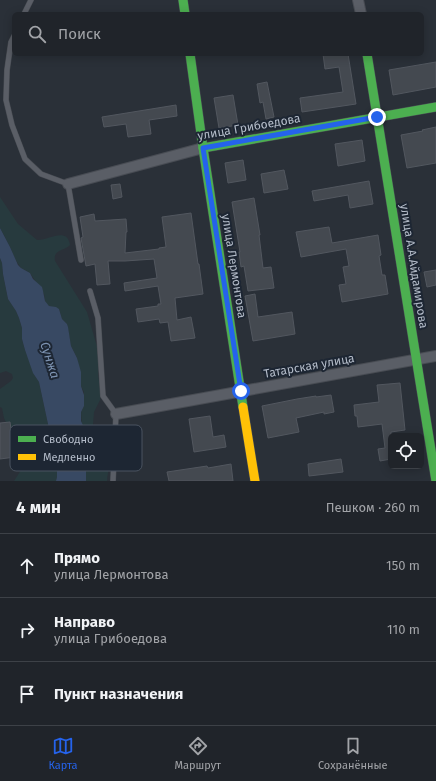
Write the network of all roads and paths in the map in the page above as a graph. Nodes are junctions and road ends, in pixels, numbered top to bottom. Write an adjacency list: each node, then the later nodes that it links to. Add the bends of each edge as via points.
1 (31, 0): 4 (lane)
2 (183, 0): 5 (street)
3 (358, 0): 6 (street)
4 (25, 12)
5 (185, 12)
6 (361, 12)
7 (12, 42): 13 (lane, via 7,70 6,100 25,159 41,174)
8 (190, 56): 12 (street, улица Лермонтова)
9 (367, 56): 11 (street, улица А.А.Айдамирова)
10 (436, 107): 11 (street, улица Грибоедова)
11 (377, 117): 12 (street, улица Грибоедова); 17 (street, улица А.А.Айдамирова)
12 (203, 148): 13 (street, улица Грибоедова); 18 (street, улица Лермонтова)
13 (68, 184): 14 (lane)
14 (81, 260)
15 (90, 291): 19 (lane, via 98,318 103,396)
16 (436, 356): 17 (street, Татарская улица)
17 (416, 360): 18 (street, Татарская улица); 24 (street, улица А.А.Айдамирова)
18 (241, 391): 19 (street, Татарская улица); 23 (street, улица Лермонтова)
19 (116, 414): 20 (lane)
20 (116, 425)
21 (113, 471): 22 (lane)
22 (113, 481)
23 (255, 481)
24 (436, 481)

